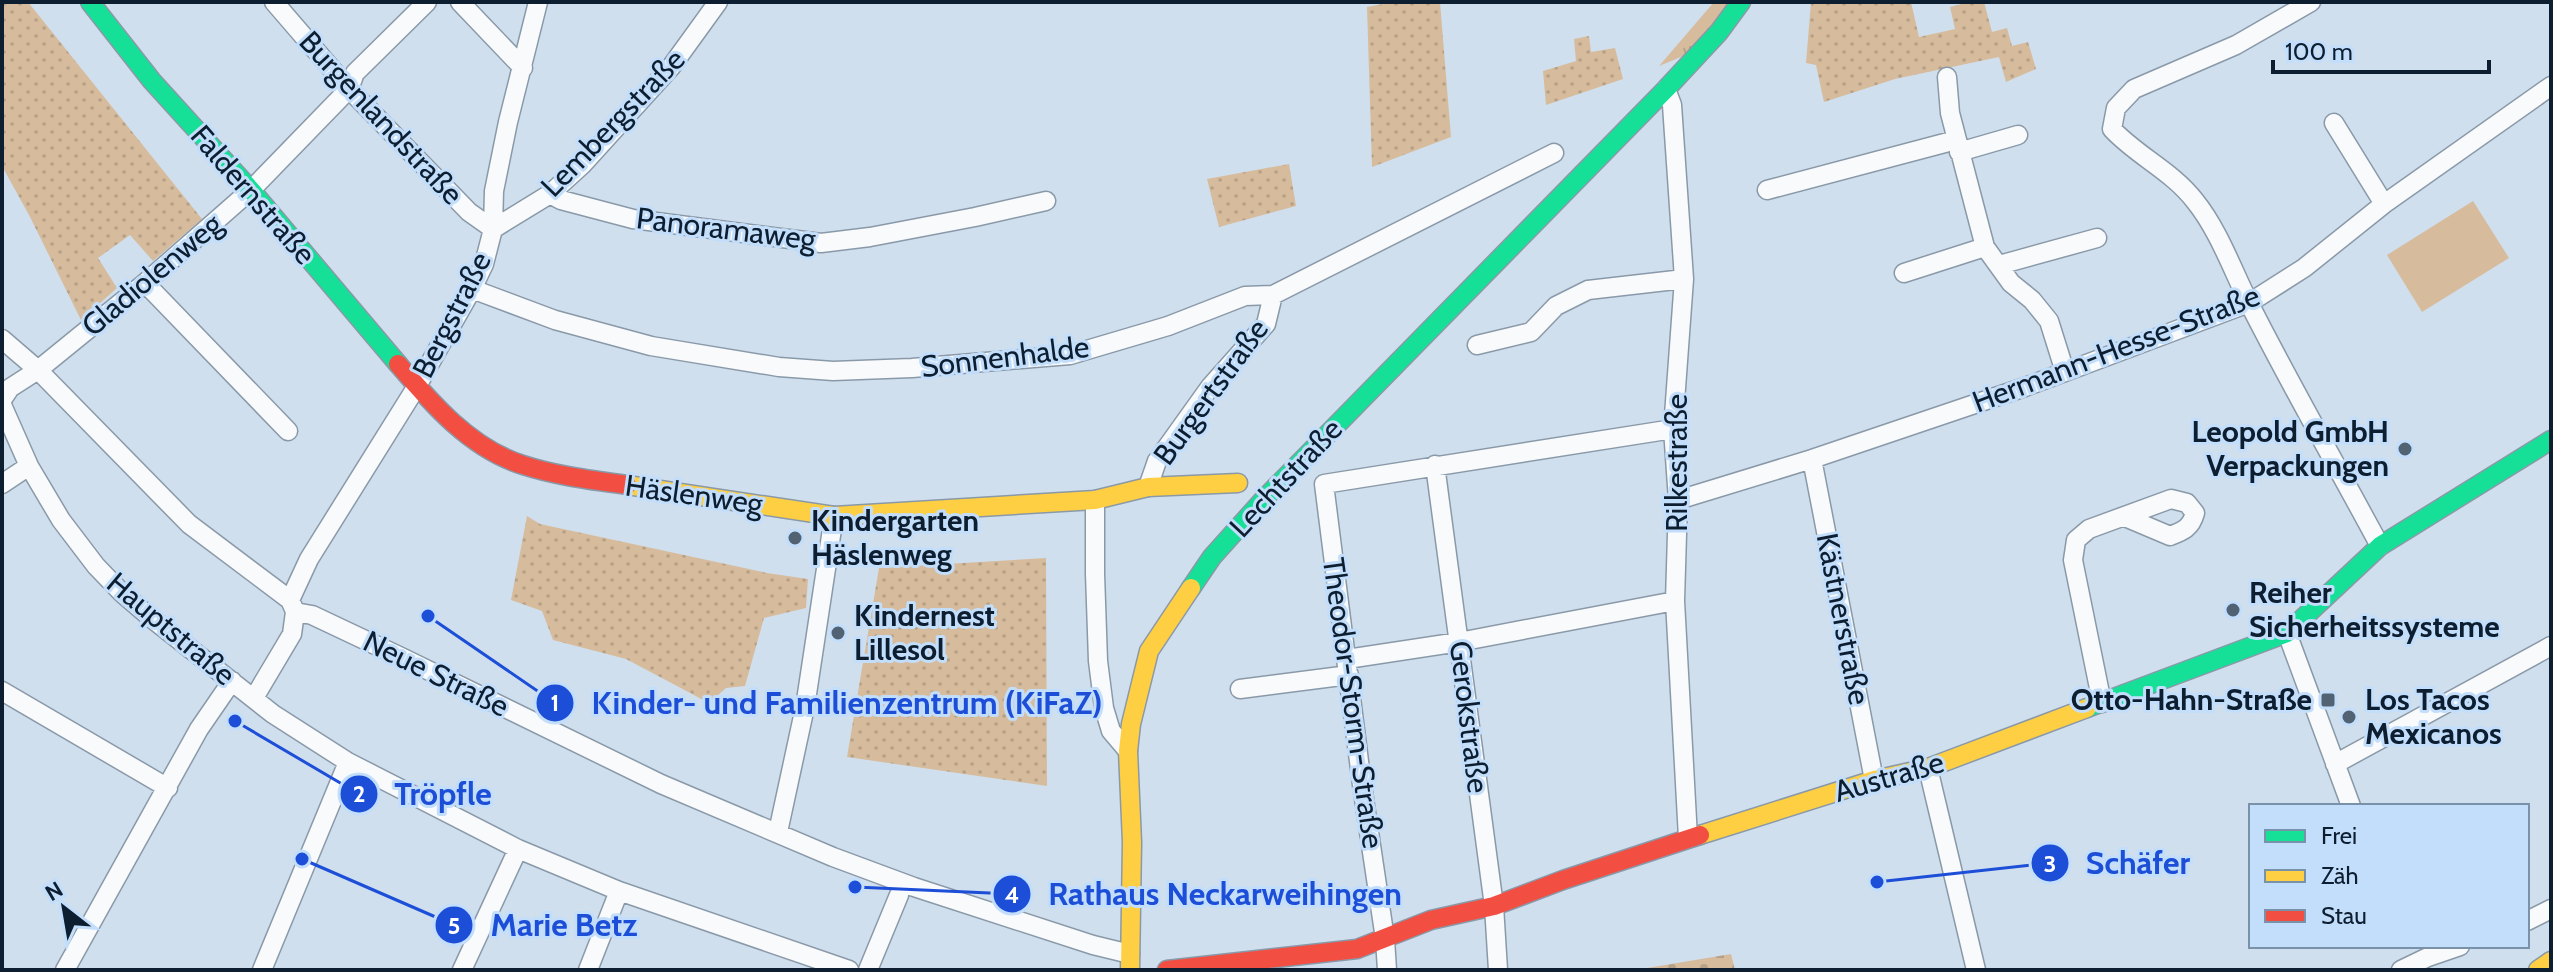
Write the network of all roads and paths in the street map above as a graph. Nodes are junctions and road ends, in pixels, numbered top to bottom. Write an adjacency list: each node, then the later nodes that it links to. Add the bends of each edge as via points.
1 (90, 2): 18 (street, Faldernstraße, via 152,81)
2 (274, 2): 12 (street, Burgenlandstraße)
3 (427, 2): 12 (street, Gladiolenweg, via 355,73)
4 (460, 2): 9 (street)
5 (538, 2): 9 (street, Bergstraße)
6 (718, 2): 20 (street, Lembergstraße, via 671,67)
7 (1741, 2): 13 (street, Lechtstraße)
8 (2311, 2): 32 (street, via 2236,45 2134,89 2116,108 2112,129 2196,201)
9 (523, 68): 23 (street, Bergstraße, via 494,191)
10 (1947, 77): 16 (street)
11 (2551, 86): 22 (street, Hermann-Hesse-Straße)
12 (349, 89): 18 (street, Gladiolenweg); 23 (street, Burgenlandstraße, via 469,212)
13 (1666, 89): 28 (street, Rilkestraße, via 1672,105); 64 (street, Lechtstraße, via 1212,557 1149,651)
14 (2334, 123): 22 (street)
15 (2018, 135): 16 (street)
16 (1958, 146): 19 (street); 25 (street)
17 (1554, 153): 31 (street, Sonnenhalde)
18 (251, 190): 29 (street, Gladiolenweg); 37 (street, Faldernstraße)
19 (1767, 190)
20 (550, 194): 21 (street, Panoramaweg, via 633,219 821,243); 23 (street, Lembergstraße)
21 (1046, 201)
22 (2384, 204): 32 (street, Hermann-Hesse-Straße, via 2304,268)
23 (493, 229): 30 (street, Bergstraße)
24 (2097, 238): 26 (street)
25 (1985, 247): 26 (street); 27 (street)
26 (1999, 265): 36 (street, via 2049,321)
27 (1904, 273)
28 (1684, 279): 34 (street, via 1588,290 1556,306 1531,332); 39 (street, Rilkestraße)
29 (145, 283): 35 (street, Gladiolenweg); 40 (street)
30 (472, 289): 31 (street, Sonnenhalde, via 555,320 651,346 833,371 1070,355 1245,296); 37 (street, Bergstraße)
31 (1273, 295): 47 (street, Burgertstraße, via 1266,324 1210,387 1157,461)
32 (2249, 303): 36 (street, Hermann-Hesse-Straße); 52 (street)
33 (2, 339): 35 (street, Neue Straße)
34 (1477, 345)
35 (38, 370): 38 (street, Gladiolenweg, via 10,388); 54 (street, Neue Straße, via 189,524)
36 (2065, 372): 42 (street, Hermann-Hesse-Straße)
37 (417, 386): 50 (street, Häslenweg, via 455,425 490,451 521,465); 54 (street, Bergstraße, via 309,559)
38 (2, 403): 44 (street, Hauptstraße)
39 (1673, 429): 43 (street); 49 (street, Rilkestraße)
40 (288, 431)
41 (2551, 440): 52 (street, Austraße)
42 (1812, 459): 49 (street, Hermann-Hesse-Straße); 68 (street, Kästnerstraße)
43 (1435, 465): 56 (street, Gerokstraße); 58 (street, Theodor-Storm-Straße, via 1324,484)
44 (29, 466): 46 (street); 59 (street, Hauptstraße, via 78,543 122,593)
45 (1238, 483): 47 (street, Häslenweg)
46 (2, 484)
47 (1148, 487): 48 (street, Häslenweg)
48 (1095, 500): 50 (street, Häslenweg); 64 (street, via 1104,708 1111,731)
49 (1678, 500): 53 (street, Rilkestraße)
50 (834, 516): 71 (street, via 805,707)
51 (2125, 517): 63 (street, via 2089,529 2076,540 2073,560)
52 (2380, 546): 55 (street, Austraße)
53 (1675, 601): 56 (street); 72 (street, Rilkestraße)
54 (293, 606): 62 (street, Bergstraße, via 292,634); 71 (street, Neue Straße, via 661,784)
55 (2287, 633): 63 (street, Austraße); 66 (street)
56 (1459, 642): 58 (street); 76 (street, Gerokstraße)
57 (2551, 646): 66 (street)
58 (1348, 667): 60 (street); 79 (street, Theodor-Storm-Straße)
59 (232, 681): 62 (street, Hauptstraße); 69 (street)
60 (1240, 689)
61 (2, 691): 69 (street)
62 (254, 698): 65 (street, Hauptstraße)
63 (2102, 703): 67 (street, Austraße)
64 (1128, 751): 83 (street, Lechtstraße)
65 (348, 762): 73 (street, Hauptstraße); 87 (street)
66 (2335, 764): 70 (street)
67 (1928, 768): 68 (street, Austraße); 95 (street)
68 (1874, 780): 72 (street, Austraße)
69 (168, 788): 86 (street)
70 (2350, 804)
71 (778, 832): 83 (street, Neue Straße, via 891,879)
72 (1688, 838): 76 (street, Austraße)
73 (518, 849): 74 (street, Hauptstraße); 88 (street)
74 (619, 891): 84 (street, Hauptstraße); 89 (street)
75 (899, 895): 91 (street)
76 (1494, 906): 79 (street, Austraße, via 1431,920); 94 (street, Gerokstraße)
77 (2551, 909): 78 (street)
78 (2529, 920)
79 (1385, 939): 92 (street, Austraße, via 1357,949); 93 (street, Theodor-Storm-Straße)
80 (2404, 948): 85 (street)
81 (2454, 948): 85 (street)
82 (2551, 961): 96 (street)
83 (1130, 962)
84 (802, 963): 90 (street, Hauptstraße)
85 (2408, 968)
86 (65, 970)
87 (262, 970)
88 (462, 970)
89 (588, 970)
90 (849, 970)
91 (868, 970)
92 (1167, 970)
93 (1387, 970)
94 (1498, 970)
95 (1976, 970)
96 (2538, 970)

